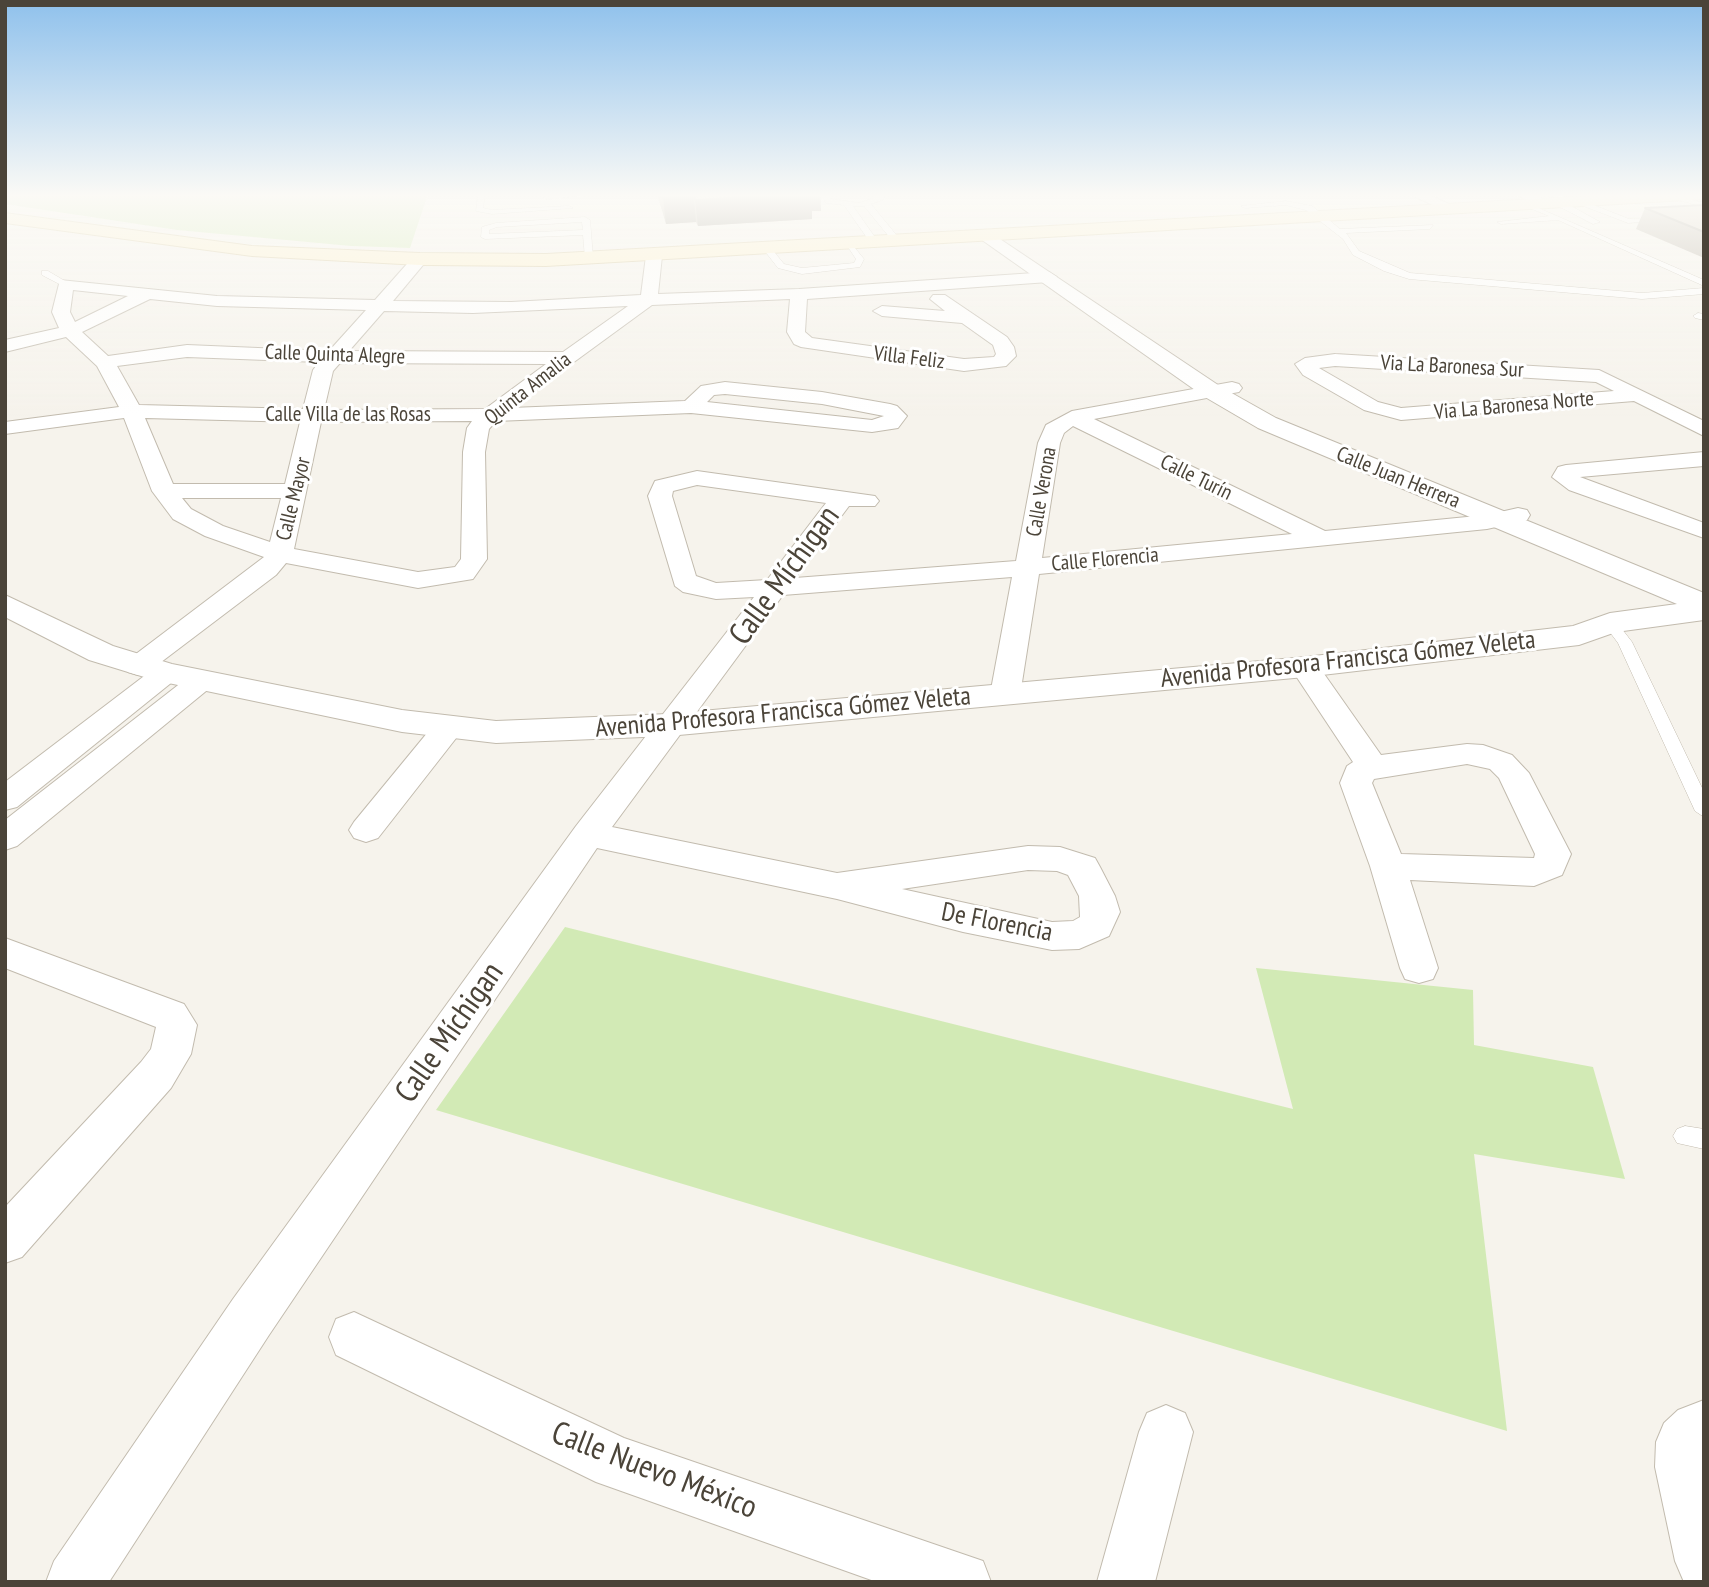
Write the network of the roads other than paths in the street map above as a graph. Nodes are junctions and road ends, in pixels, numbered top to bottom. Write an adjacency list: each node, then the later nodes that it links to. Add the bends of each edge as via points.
1 (412, 268): 13 (street, Calle Mayor)
2 (653, 268): 12 (street)
3 (1036, 268): 6 (street, Calle Juan Herrera)
4 (1391, 268): 8 (lane, via 1409,276 1642,296)
5 (1673, 268): 7 (lane)
6 (1049, 277): 10 (street); 21 (street, Calle Juan Herrera, via 1108,321)
7 (1704, 283)
8 (1704, 291)
9 (146, 294): 13 (street); 16 (street); 16 (street, via 58,280 61,312)
10 (799, 294): 12 (street); 15 (street, Villa Feliz, via 796,332 808,343 964,365 999,362 1006,356 1005,347)
11 (939, 299): 15 (street, Villa Feliz)
12 (648, 300): 13 (street); 19 (street, Quinta Amalia)
13 (377, 307): 18 (street, Calle Mayor)
14 (882, 310): 15 (street, Villa Feliz)
15 (967, 318)
16 (70, 331): 17 (street); 20 (street)
17 (5, 346)
18 (333, 357): 19 (street, Calle Quinta Alegre); 20 (street, Calle Quinta Alegre, via 187,351); 27 (street, Calle Mayor, via 323,370)
19 (567, 358): 26 (street, Quinta Amalia)
20 (104, 362): 24 (street)
21 (1223, 390): 28 (street, Calle Verona); 34 (street, Calle Juan Herrera, via 1287,432)
22 (1637, 395): 25 (street, Via La Baronesa Norte); 25 (street, Via La Baronesa Sur, via 1599,376 1335,360 1305,363 1325,380); 30 (street)
23 (691, 407): 23 (street, Calle Villa de las Rosas, via 872,426 890,423 896,416 883,408 733,388 708,390); 26 (street, Calle Villa de las Rosas)
24 (133, 411): 27 (street, Calle Villa de las Rosas); 29 (street, Calle Villa de las Rosas); 32 (street)
25 (1390, 413)
26 (487, 415): 27 (street, Calle Villa de las Rosas); 37 (street, Quinta Amalia, via 475,440 474,559 464,573 418,580)
27 (314, 416): 33 (street, Calle Mayor)
28 (1072, 416): 36 (street, Calle Turín); 38 (street, Calle Verona, via 1060,423 1049,443)
29 (5, 428)
30 (1704, 430)
31 (1704, 459): 35 (street, via 1573,471 1564,477)
32 (164, 491): 33 (street); 37 (street, via 182,514 214,531)
33 (296, 491): 37 (street, Calle Mayor)
34 (1510, 518): 36 (street, Calle Florencia); 41 (street, Calle Juan Herrera); 43 (street, Calle Juan Herrera)
35 (1704, 531)
36 (1320, 538): 38 (street, Calle Florencia)
37 (281, 554): 48 (street, Calle Mayor)
38 (1028, 567): 40 (street, Calle Florencia); 50 (street, Calle Verona)
39 (691, 586): 40 (street, Calle Florencia, via 716,591); 40 (street, Calle Míchigan, via 680,572 660,496 663,486 710,478 855,499)
40 (776, 588): 51 (street, Calle Míchigan, via 697,694)
41 (1704, 589)
42 (5, 604): 48 (street, Avenida Profesora Francisca Gómez Veleta, via 65,637)
43 (1704, 604)
44 (1704, 610): 45 (street, Avenida Profesora Francisca Gómez Veleta)
45 (1605, 633): 46 (street, Avenida Profesora Francisca Gómez Veleta); 47 (street, Avenida Profesora Francisca Gómez Veleta); 55 (lane)
46 (1704, 637)
47 (1305, 667): 50 (street, Avenida Profesora Francisca Gómez Veleta); 53 (street)
48 (152, 670): 49 (street, Avenida Profesora Francisca Gómez Veleta); 54 (street, Calle Mayor)
49 (201, 681): 52 (street, Avenida Profesora Francisca Gómez Veleta); 58 (street)
50 (1005, 695): 51 (street, Avenida Profesora Francisca Gómez Veleta)
51 (668, 725): 52 (street, Avenida Profesora Francisca Gómez Veleta, via 496,732); 57 (street, Calle Míchigan)
52 (448, 728): 56 (street)
53 (1372, 766): 59 (street, via 1359,773 1356,783); 59 (street, via 1467,754 1501,762 1513,773 1553,854 1549,866 1534,873)
54 (5, 799)
55 (1704, 811)
56 (366, 830)
57 (588, 834): 60 (street, De Florencia); 68 (street, Calle Míchigan, via 259,1306)
58 (5, 838)
59 (1388, 866): 62 (street)
60 (837, 886): 60 (street, De Florencia, via 1052,936 1090,932 1101,919 1089,876 1082,867 1060,859 1028,859)
61 (5, 952): 63 (street, via 170,1015 177,1025 170,1054 156,1075)
62 (1419, 968)
63 (5, 1241)
64 (354, 1337): 69 (street, Calle Nuevo México, via 615,1463)
65 (1704, 1427): 67 (street, via 1683,1442 1683,1467)
66 (1166, 1432): 70 (street)
67 (1704, 1562)
68 (75, 1582)
69 (962, 1582)
70 (1126, 1582)

